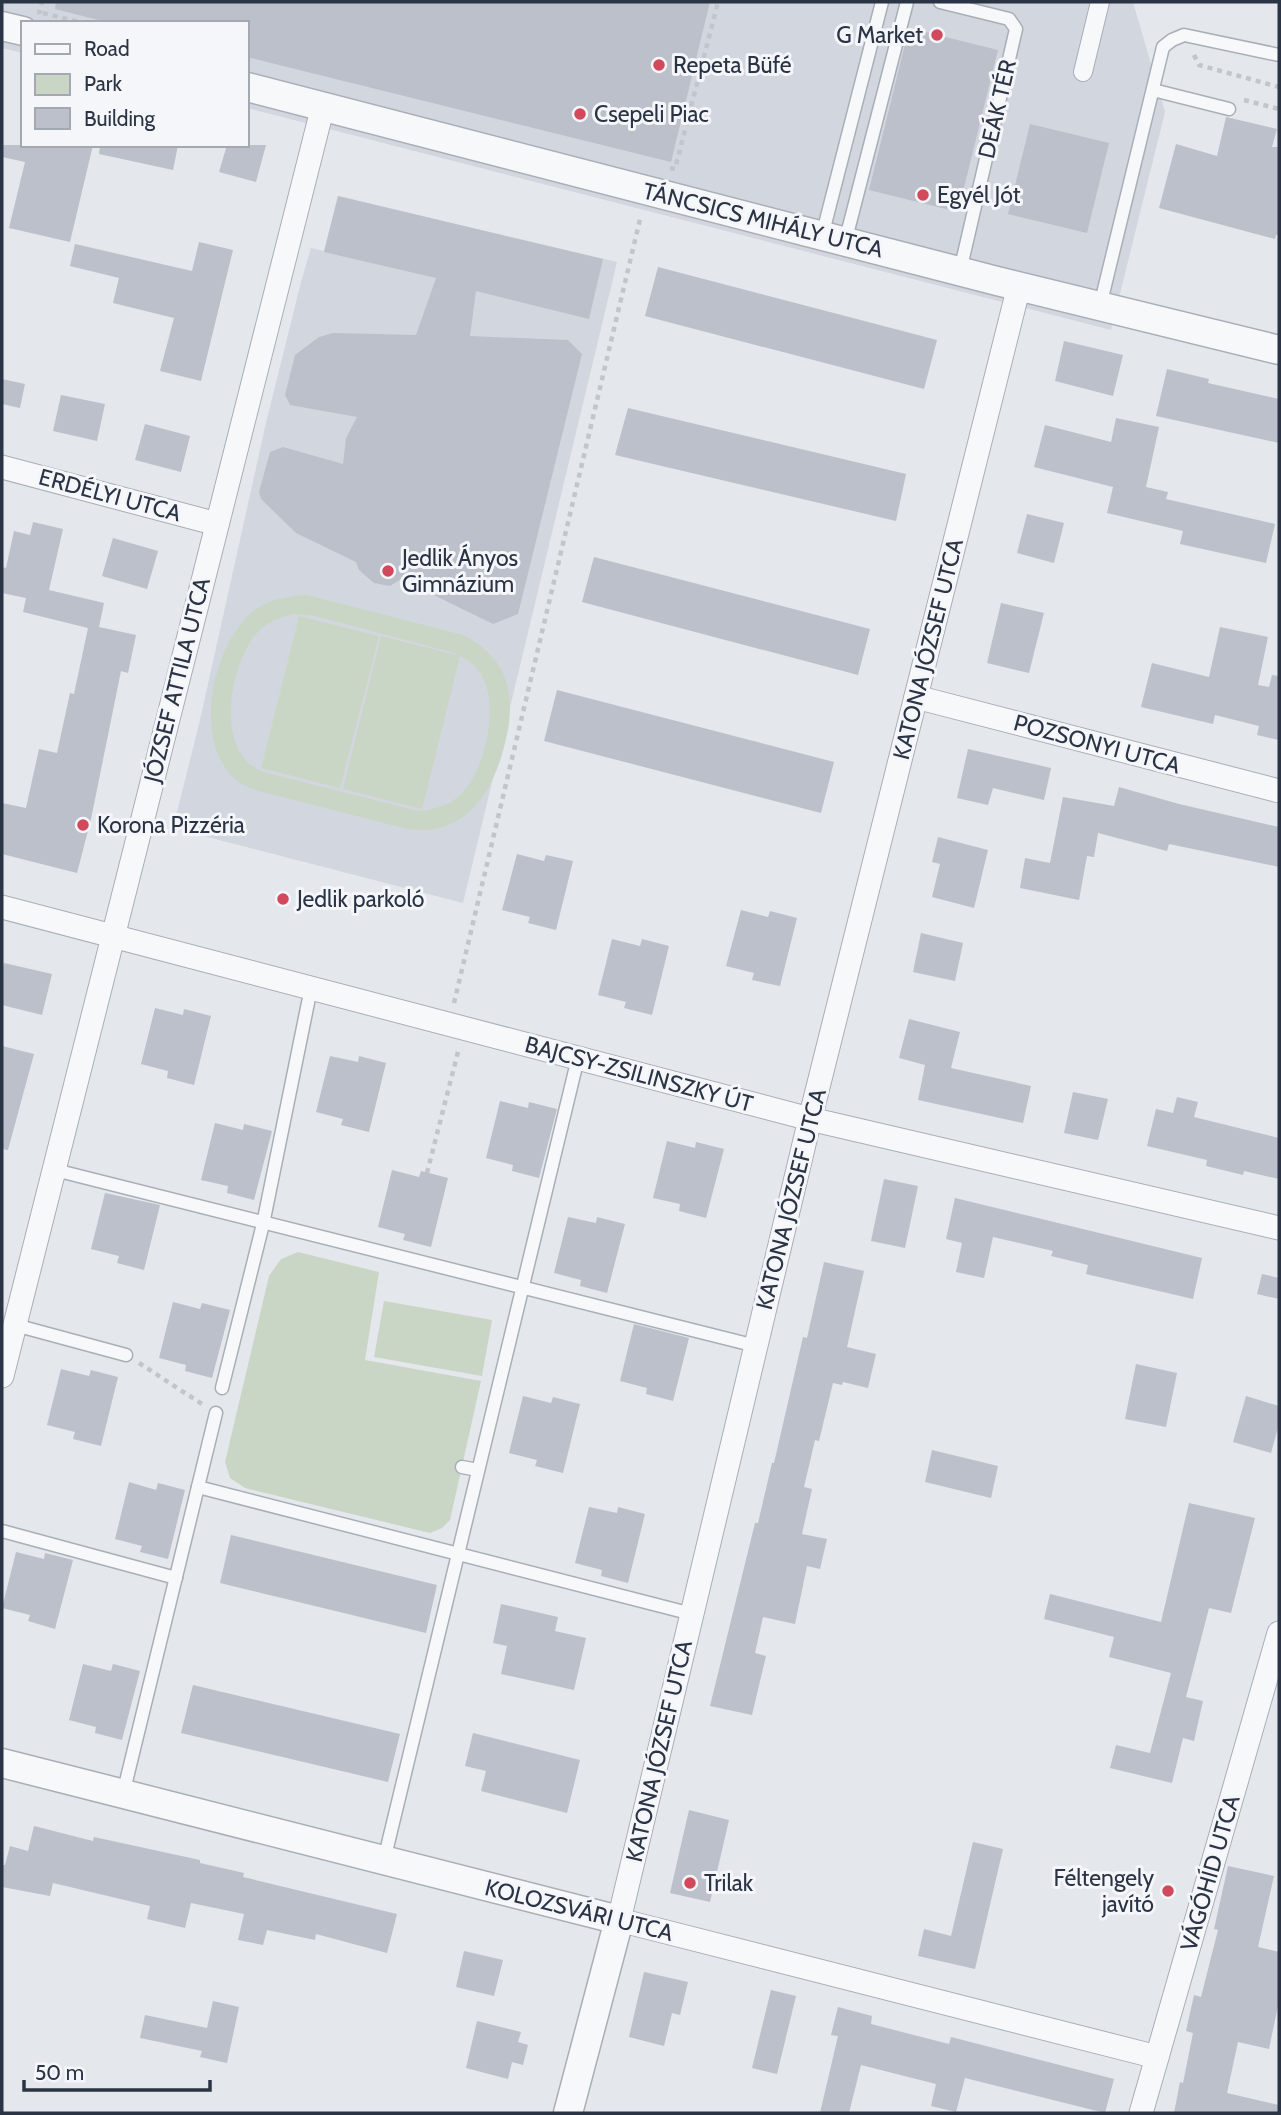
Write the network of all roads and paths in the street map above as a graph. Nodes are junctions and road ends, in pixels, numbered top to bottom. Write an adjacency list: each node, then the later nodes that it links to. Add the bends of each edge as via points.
1 (718, 2): 17 (path)
2 (882, 2): 19 (lane)
3 (907, 2): 19 (lane)
4 (940, 2): 20 (lane, DEÁK TÉR, via 1009,19 1016,29)
5 (1100, 2): 10 (street)
6 (21, 23): 7 (street)
7 (2, 26)
8 (1184, 35): 9 (lane); 12 (path, via 1199,65); 13 (lane, via 1163,47)
9 (1279, 55)
10 (1083, 72)
11 (248, 87): 14 (street, TÁNCSICS MIHÁLY UTCA)
12 (1279, 87)
13 (1153, 90): 15 (lane); 22 (lane)
14 (323, 106): 18 (street, TÁNCSICS MIHÁLY UTCA); 25 (street, JÓZSEF ATTILA UTCA)
15 (1229, 109): 16 (path, via 1240,99)
16 (1279, 109)
17 (675, 169)
18 (647, 190): 19 (street, TÁNCSICS MIHÁLY UTCA); 31 (path)
19 (834, 239): 20 (street, TÁNCSICS MIHÁLY UTCA)
20 (960, 271): 21 (street, TÁNCSICS MIHÁLY UTCA)
21 (1019, 286): 22 (street, TÁNCSICS MIHÁLY UTCA); 26 (street, KATONA JÓZSEF UTCA)
22 (1100, 306): 23 (street, TÁNCSICS MIHÁLY UTCA)
23 (1279, 350)
24 (2, 467): 25 (street, ERDÉLYI UTCA)
25 (217, 524): 29 (street, JÓZSEF ATTILA UTCA)
26 (916, 697): 27 (street, POZSONYI UTCA); 33 (street, KATONA JÓZSEF UTCA)
27 (1279, 791)
28 (2, 907): 29 (street, BAJCSY-ZSILINSZKY ÚT)
29 (112, 935): 30 (street, BAJCSY-ZSILINSZKY ÚT); 34 (street, JÓZSEF ATTILA UTCA)
30 (312, 988): 31 (street, BAJCSY-ZSILINSZKY ÚT); 36 (lane)
31 (456, 1026): 32 (street, BAJCSY-ZSILINSZKY ÚT); 35 (path)
32 (578, 1058): 33 (street, BAJCSY-ZSILINSZKY ÚT); 38 (lane)
33 (810, 1119): 37 (street, BAJCSY-ZSILINSZKY ÚT); 40 (street, KATONA JÓZSEF UTCA)
34 (55, 1170): 36 (lane); 39 (street, JÓZSEF ATTILA UTCA)
35 (427, 1173)
36 (263, 1223): 38 (lane); 43 (lane)
37 (1279, 1228)
38 (522, 1288): 40 (lane); 46 (lane)
39 (9, 1337): 41 (lane); 42 (street, JÓZSEF ATTILA UTCA)
40 (756, 1346): 51 (street, KATONA JÓZSEF UTCA)
41 (126, 1355): 44 (path)
42 (2, 1376)
43 (222, 1388)
44 (216, 1413): 47 (lane)
45 (462, 1467): 46 (lane)
46 (478, 1470): 49 (lane)
47 (198, 1488): 49 (lane); 50 (lane)
48 (2, 1531): 50 (lane)
49 (458, 1554): 51 (lane); 55 (lane)
50 (176, 1578): 54 (lane)
51 (692, 1614): 56 (street, KATONA JÓZSEF UTCA)
52 (1279, 1633): 57 (street, VÁGÓHÍD UTCA)
53 (2, 1763): 54 (street, KOLOZSVÁRI UTCA)
54 (123, 1794): 55 (street, KOLOZSVÁRI UTCA)
55 (384, 1860): 56 (street, KOLOZSVÁRI UTCA)
56 (619, 1920): 57 (street, KOLOZSVÁRI UTCA); 58 (street, KATONA JÓZSEF UTCA)
57 (1157, 2057): 59 (street, VÁGÓHÍD UTCA)
58 (568, 2113)
59 (1141, 2113)

